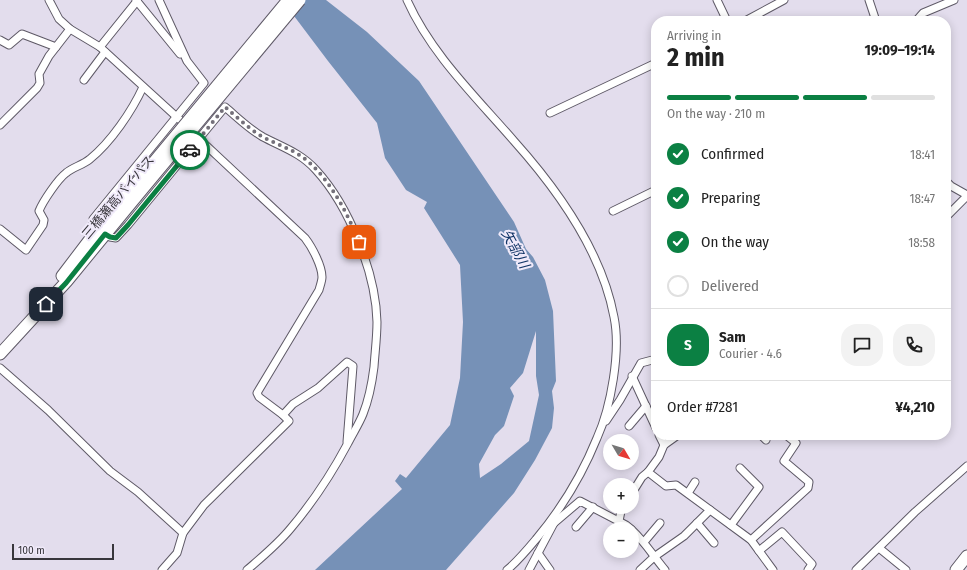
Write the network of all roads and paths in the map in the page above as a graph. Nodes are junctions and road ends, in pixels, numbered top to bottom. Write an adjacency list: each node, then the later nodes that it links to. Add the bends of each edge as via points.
1 (49, 0): 15 (street, via 59,19)
2 (159, 0): 19 (street)
3 (288, 0): 31 (highway, 三橋瀬高バイパス, bridge)
4 (300, 0): 31 (highway, 三橋瀬高バイパス, bridge)
5 (407, 0): 45 (street, via 416,20 455,75 516,142 556,194 572,217 601,273 615,318 616,340 612,388)
6 (717, 0): 11 (street)
7 (784, 0): 12 (street)
8 (869, 0): 13 (street)
9 (954, 0): 14 (street)
10 (137, 1): 18 (street); 19 (street)
11 (725, 16)
12 (754, 16)
13 (874, 16)
14 (920, 16)
15 (70, 29): 17 (street); 18 (street)
16 (0, 40): 17 (street, via 9,45 22,34)
17 (56, 47): 27 (street, via 39,74 40,83 37,88)
18 (103, 49): 21 (street); 23 (street)
19 (187, 61): 22 (street)
20 (651, 65): 25 (street)
21 (84, 80)
22 (204, 83): 24 (street); 26 (street)
23 (143, 87): 26 (street); 35 (street, via 135,105 106,143 89,160 66,173 42,204 39,210 44,220 43,225 26,250)
24 (225, 107): 28 (street); 50 (street, via 247,127 302,157 315,169 334,192 352,224 363,253 377,320 376,350 368,398 361,419)
25 (550, 113)
26 (177, 117): 28 (street); 36 (street, via 93,219 93,226)
27 (0, 125)
28 (199, 139): 36 (street, via 116,238); 43 (street, via 305,238 311,246 321,272 319,290 257,392 259,397)
29 (951, 186): 32 (street)
30 (651, 192): 33 (street)
31 (132, 195): 36 (highway, 三橋瀬高バイパス)
32 (967, 195): 34 (street)
33 (614, 211)
34 (951, 212)
35 (0, 229)
36 (101, 232): 37 (highway, 三橋瀬高バイパス); 38 (highway, 三橋瀬高バイパス, via 66,283)
37 (0, 343)
38 (0, 354)
39 (651, 360): 41 (street, via 641,363)
40 (0, 368): 67 (street, via 48,410 110,471)
41 (632, 376): 42 (street); 45 (street)
42 (646, 406): 44 (street); 46 (street)
43 (283, 415): 50 (street, via 293,404 318,388 347,362 353,366); 67 (street, via 288,421 204,505)
44 (651, 417)
45 (603, 425): 62 (street, via 579,477)
46 (629, 426)
47 (662, 440): 51 (street)
48 (671, 440): 51 (street)
49 (792, 440): 69 (street, via 796,443 784,461 809,482 808,488)
50 (347, 444): 78 (street, via 323,486 291,528)
51 (664, 445): 54 (street)
52 (967, 466): 72 (street)
53 (740, 468): 65 (street, via 759,486)
54 (648, 472): 55 (street); 57 (street, via 666,486 676,484)
55 (639, 482)
56 (695, 482): 57 (street)
57 (688, 493): 59 (street)
58 (593, 507): 61 (street); 62 (street, via 580,500); 66 (street)
59 (710, 510): 64 (street); 65 (street)
60 (620, 514): 61 (street)
61 (619, 521)
62 (553, 522): 74 (street); 79 (street)
63 (660, 523): 70 (street)
64 (697, 523): 71 (street); 76 (street)
65 (731, 525): 69 (street)
66 (576, 527)
67 (183, 532): 77 (street, via 177,553)
68 (639, 537): 70 (street)
69 (751, 540): 73 (street)
70 (644, 542): 76 (street)
71 (714, 543)
72 (879, 548): 86 (street); 87 (street)
73 (760, 551): 84 (street); 85 (street, via 782,532 812,564)
74 (538, 554): 80 (street); 81 (street)
75 (967, 556): 88 (highway)
76 (654, 558): 82 (street); 83 (street)
77 (162, 570)
78 (247, 570)
79 (507, 570)
80 (529, 570)
81 (550, 570)
82 (640, 570)
83 (665, 570)
84 (773, 570)
85 (808, 570)
86 (856, 570)
87 (906, 570)
88 (956, 570)

